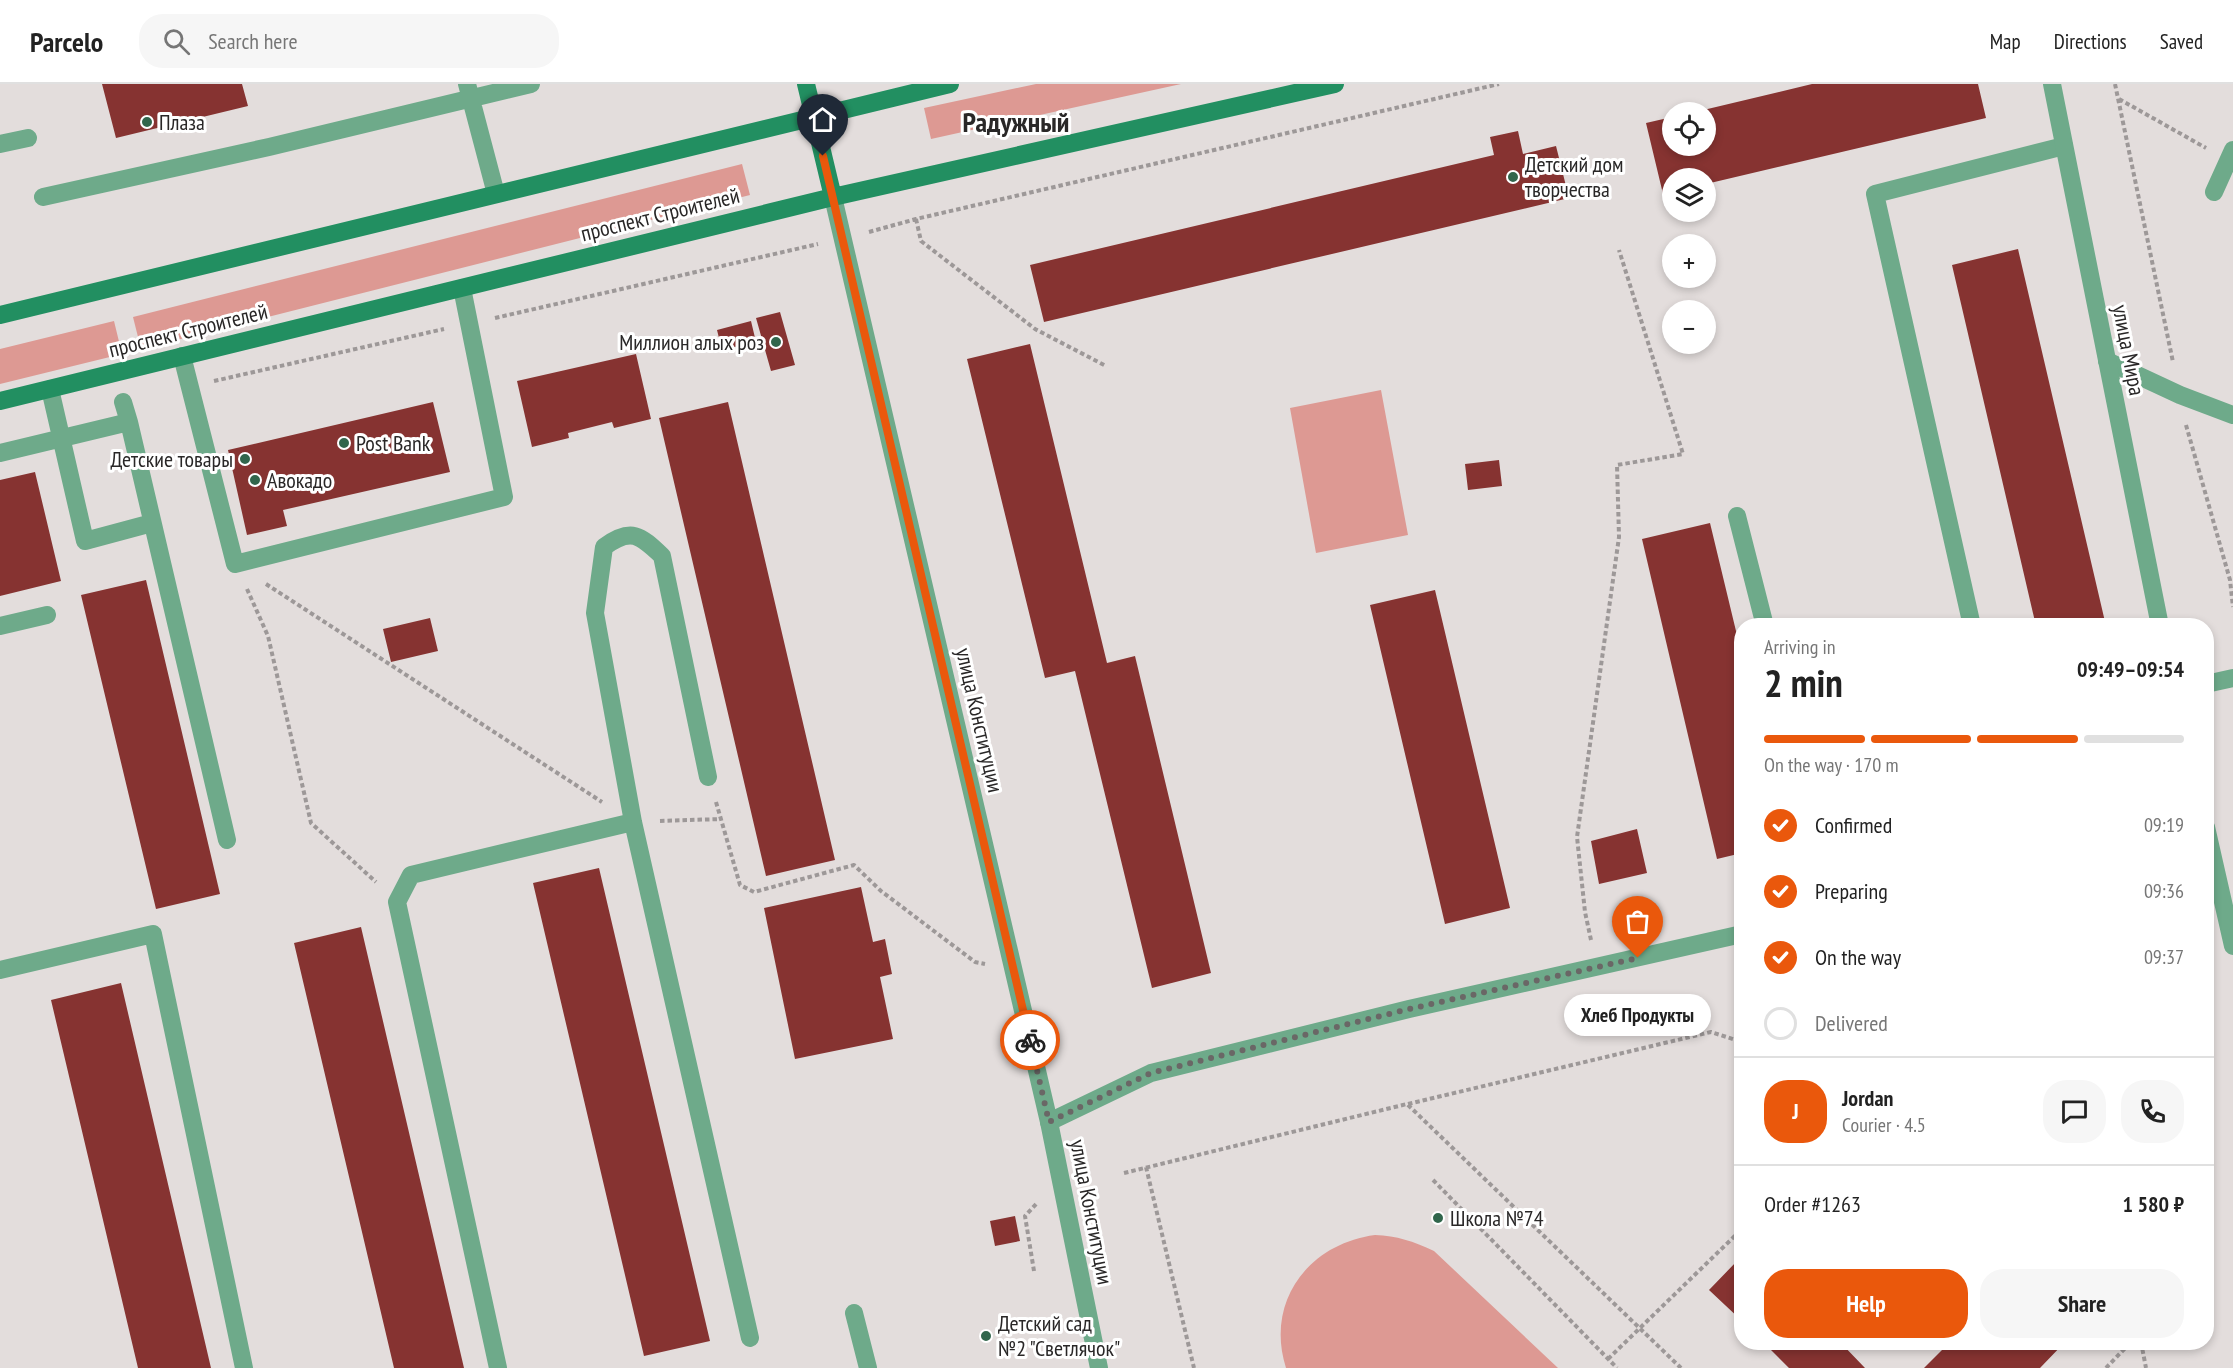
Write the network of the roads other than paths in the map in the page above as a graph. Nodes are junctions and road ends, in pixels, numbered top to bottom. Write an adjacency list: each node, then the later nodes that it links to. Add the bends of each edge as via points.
1 (531, 84): 6 (street)
2 (806, 84): 7 (street, улица Конституции)
3 (950, 84): 7 (street)
4 (1335, 84): 15 (street, проспект Строителей)
5 (2052, 84): 10 (street, улица Мира)
6 (469, 91): 13 (street); 14 (street, via 269,147)
7 (813, 116): 13 (street); 15 (street, улица Конституции)
8 (28, 138): 9 (street)
9 (0, 144)
10 (2064, 146): 19 (street, улица Мира); 31 (street, via 1875,194)
11 (2230, 156): 12 (street)
12 (2214, 192)
13 (496, 194): 17 (street)
14 (43, 197)
15 (833, 197): 16 (street, проспект Строителей); 43 (street, улица Конституции)
16 (462, 288): 18 (street, проспект Строителей); 18 (street, via 504,497 236,564)
17 (0, 315)
18 (182, 356): 20 (street, проспект Строителей)
19 (2107, 361): 23 (street); 32 (street, улица Мира)
20 (50, 389): 21 (street, проспект Строителей); 25 (street)
21 (0, 401)
22 (123, 402): 24 (street)
23 (2233, 415)
24 (129, 422): 25 (street); 28 (street)
25 (61, 439): 26 (street); 28 (street, via 85,541)
26 (0, 453)
27 (1737, 516): 30 (street)
28 (152, 523): 38 (street)
29 (46, 615): 33 (street)
30 (1763, 618)
31 (1970, 618)
32 (2158, 618)
33 (0, 626)
34 (2233, 678): 35 (street)
35 (2214, 682)
36 (708, 777): 37 (street, via 662,556 643,538 620,536 604,547 595,613)
37 (633, 822): 45 (street); 47 (street, via 411,874 398,902)
38 (227, 840)
39 (2214, 862): 41 (street)
40 (1734, 936): 43 (street, via 1409,1009 1151,1073)
41 (2233, 946)
42 (0, 970): 46 (street, via 153,934)
43 (1049, 1122): 49 (street, улица Конституции)
44 (854, 1313): 48 (street)
45 (750, 1338)
46 (244, 1368)
47 (498, 1368)
48 (868, 1368)
49 (1100, 1368)

